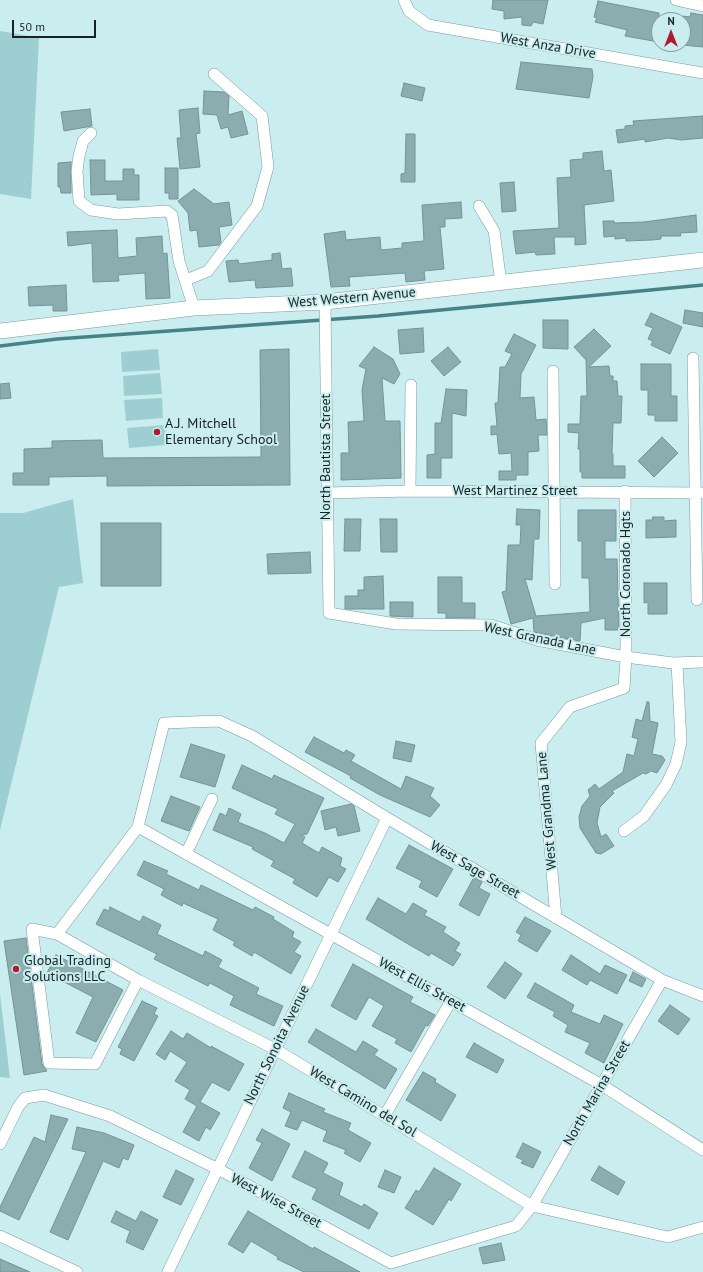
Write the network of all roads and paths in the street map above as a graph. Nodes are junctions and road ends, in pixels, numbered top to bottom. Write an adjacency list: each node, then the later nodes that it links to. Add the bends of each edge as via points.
1 (404, 0): 4 (street, West Anza Drive, via 409,10 428,25)
2 (676, 0): 3 (street)
3 (703, 6)
4 (703, 73)
5 (214, 74): 9 (street, via 262,116 268,167 257,206 208,271)
6 (91, 133): 9 (street, via 83,141 79,156 79,201 91,210 118,214 167,211 172,215 179,261)
7 (480, 206): 10 (street, via 494,231)
8 (703, 260): 10 (street, West Western Avenue)
9 (186, 280): 12 (street)
10 (501, 283): 11 (street, West Western Avenue)
11 (325, 302): 12 (street, West Western Avenue); 21 (street, North Bautista Street)
12 (194, 308): 13 (street, West Western Avenue)
13 (0, 331)
14 (694, 358): 20 (street)
15 (553, 371): 19 (street)
16 (411, 385): 17 (street)
17 (410, 491): 19 (street, West Martinez Street); 21 (street, West Martinez Street)
18 (625, 491): 19 (street, West Martinez Street); 20 (street, West Martinez Street); 25 (street, North Coronado Hgts)
19 (554, 492): 22 (street)
20 (699, 493): 23 (street)
21 (326, 494): 24 (street, North Bautista Street)
22 (555, 584)
23 (698, 600)
24 (329, 613): 25 (street, West Granada Lane, via 396,624 491,625 537,640)
25 (626, 657): 27 (street, West Granada Lane); 33 (street, West Grandma Lane, via 624,688 570,707 541,743)
26 (703, 662): 27 (street, West Granada Lane)
27 (677, 663): 31 (street, via 681,742 676,764 644,816)
28 (212, 799): 32 (street)
29 (386, 818): 30 (street, West Sage Street, via 252,736 219,721 164,723); 33 (street, West Sage Street); 35 (street, North Sonoita Avenue)
30 (138, 827): 32 (street, West Ellis Street); 34 (street)
31 (624, 830)
32 (186, 854): 35 (street, West Ellis Street)
33 (556, 918): 37 (street, West Sage Street)
34 (57, 934): 36 (street, West Camino del Sol); 36 (street, West Camino del Sol, via 32,929 49,1063 95,1064)
35 (331, 934): 39 (street, West Ellis Street); 40 (street, North Sonoita Avenue)
36 (138, 980): 40 (street, West Camino del Sol)
37 (662, 980): 38 (street, West Sage Street); 41 (street, North Marina Street)
38 (703, 996)
39 (451, 1001): 41 (street, West Ellis Street); 42 (street)
40 (276, 1049): 42 (street, West Camino del Sol); 45 (street, North Sonoita Avenue)
41 (602, 1084): 44 (street, West Ellis Street); 46 (street, North Marina Street)
42 (385, 1115): 46 (street, West Camino del Sol)
43 (0, 1144): 45 (street, West Wise Street, via 25,1098 44,1095 110,1116)
44 (703, 1150)
45 (218, 1169): 46 (street, West Wise Street, via 391,1263 516,1226); 51 (street, North Sonoita Avenue)
46 (532, 1206): 47 (street, West Camino del Sol, via 668,1237)
47 (703, 1227)
48 (0, 1236): 49 (street)
49 (56, 1267): 50 (street)
50 (77, 1272)
51 (168, 1272)

